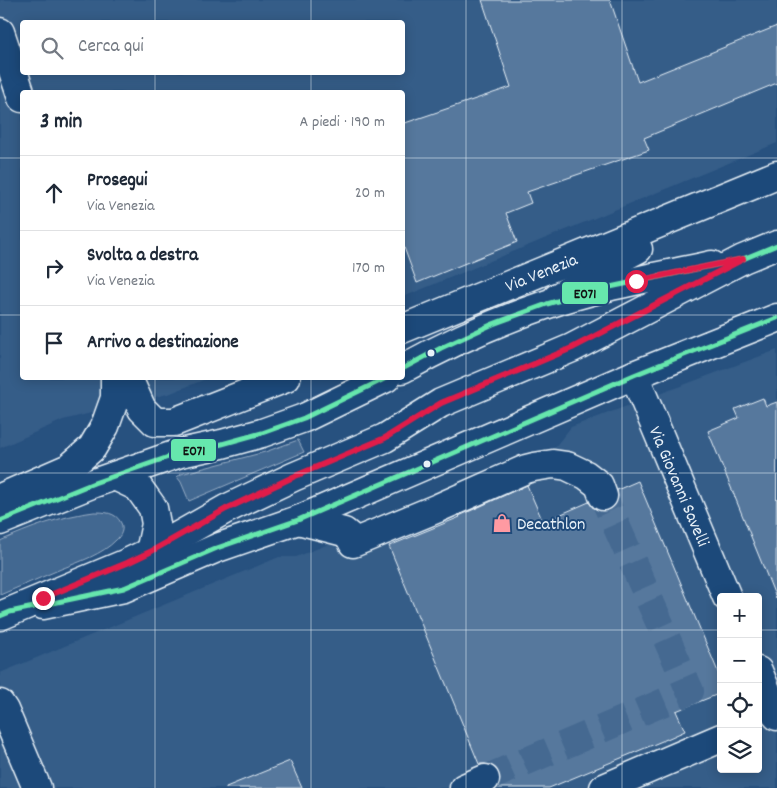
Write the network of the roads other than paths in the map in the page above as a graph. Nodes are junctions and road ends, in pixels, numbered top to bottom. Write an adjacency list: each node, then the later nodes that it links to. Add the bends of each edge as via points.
1 (0, 32): 2 (street)
2 (20, 92)
3 (777, 175): 4 (street, Via Venezia)
4 (679, 215): 7 (street, Via Venezia, via 650,243 606,266); 9 (street, Via Venezia)
5 (777, 245): 6 (street, Via Venezia)
6 (743, 259): 7 (street, Via Venezia, via 592,291); 23 (street, Via Venezia, via 572,348 441,403 385,438 226,509)
7 (547, 304): 10 (street, Via Venezia, via 493,324)
8 (777, 318): 11 (street, Via Venezia)
9 (405, 329)
10 (405, 367)
11 (634, 375): 21 (street, Via Venezia); 24 (street, Via Giovanni Savelli)
12 (115, 380): 20 (street, via 114,398 105,426 92,448 69,468)
13 (127, 380): 16 (street, via 142,408)
14 (281, 380): 16 (street, via 174,422)
15 (382, 380): 17 (street, via 304,418 262,433)
16 (155, 422): 17 (street)
17 (180, 453): 18 (street)
18 (116, 476): 22 (street); 23 (street, via 138,487 153,508 156,524)
19 (603, 496): 21 (street, via 599,485 586,475 567,466 553,464 526,469 353,543 344,532)
20 (0, 498)
21 (298, 520): 25 (street, Via Venezia, via 217,548 124,588)
22 (0, 521)
23 (150, 552): 25 (street, Via Venezia)
24 (725, 593)
25 (5, 614)
26 (761, 683): 28 (street)
27 (0, 704): 30 (street)
28 (770, 717)
29 (717, 740): 31 (street)
30 (37, 788)
31 (604, 788)

